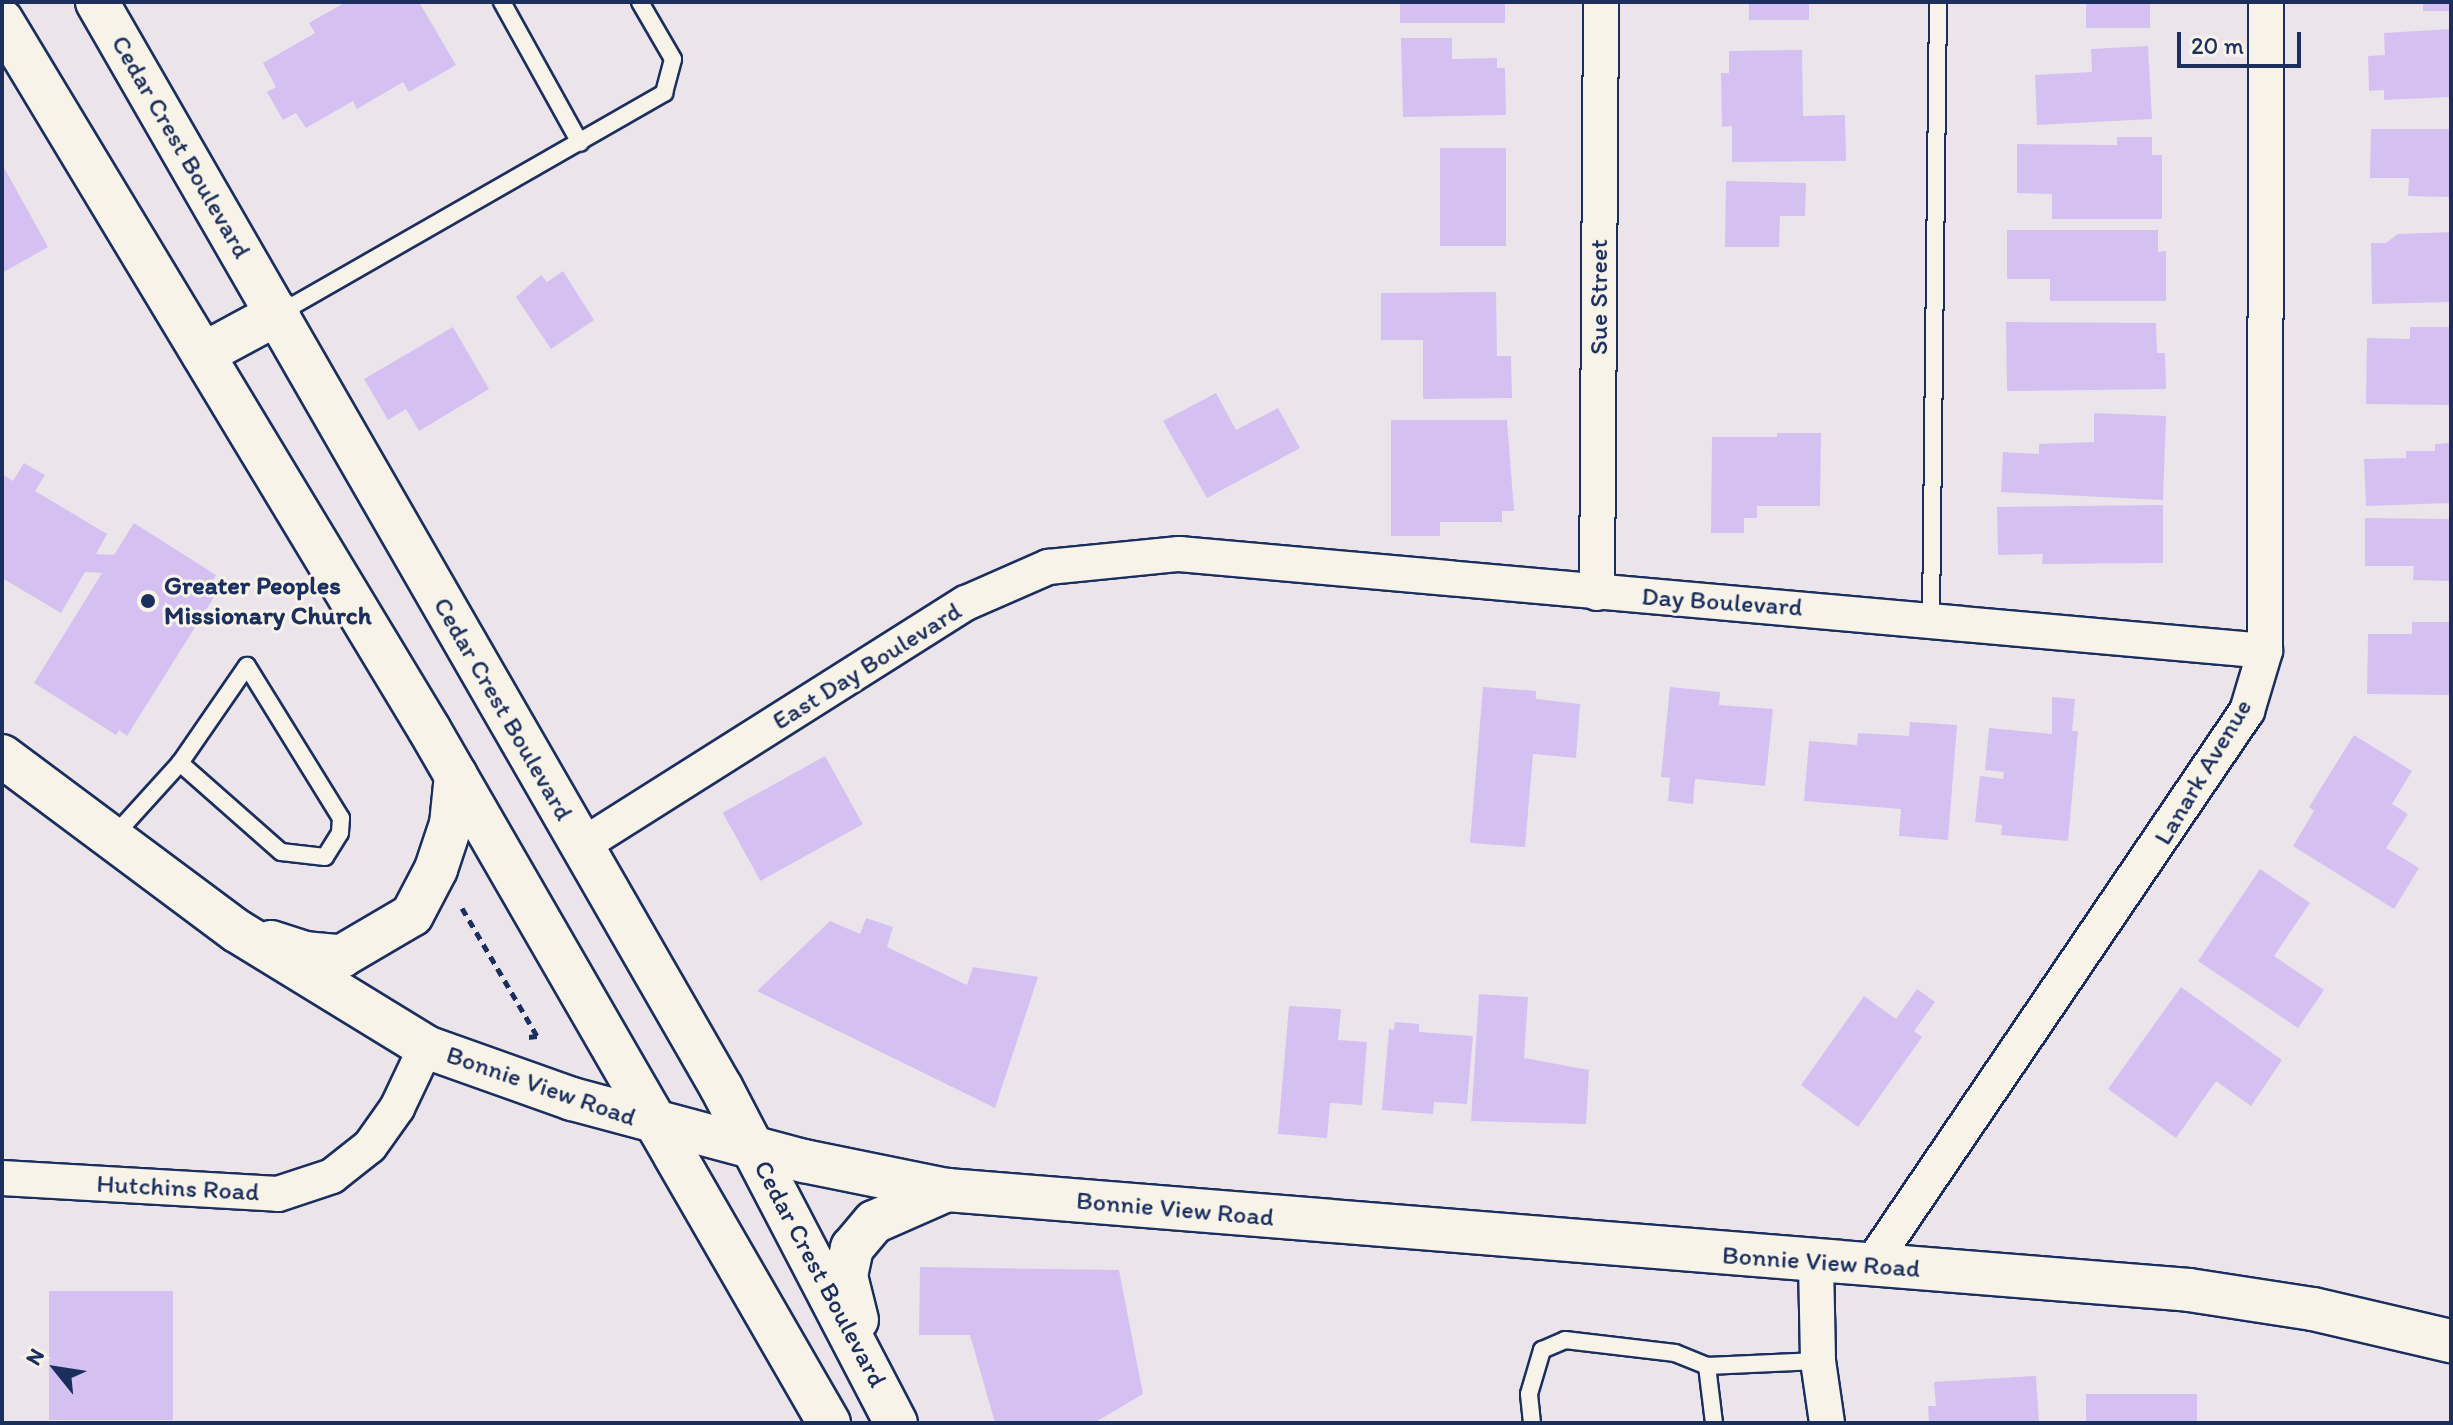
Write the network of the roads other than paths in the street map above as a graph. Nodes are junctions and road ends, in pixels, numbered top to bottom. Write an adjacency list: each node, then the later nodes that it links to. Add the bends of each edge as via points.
1 (97, 2): 9 (street, Cedar Crest Boulevard)
2 (502, 2): 8 (lane)
3 (640, 2): 8 (lane, via 673,59 664,93)
4 (1601, 2): 12 (street, Sue Street)
5 (1938, 2): 13 (lane)
6 (2266, 2): 14 (street, Lanark Avenue)
7 (2, 21): 10 (street)
8 (580, 143): 9 (lane)
9 (279, 313): 10 (street); 19 (street, Cedar Crest Boulevard)
10 (203, 354): 17 (street)
11 (1179, 554): 12 (street, Day Boulevard); 19 (street, East Day Boulevard, via 1048,567 966,603)
12 (1597, 593): 13 (street, Day Boulevard)
13 (1931, 619): 14 (street, Day Boulevard)
14 (2265, 651): 27 (street, Lanark Avenue, via 2247,711 2211,770)
15 (2, 756): 18 (street, Bonnie View Road)
16 (180, 763): 16 (lane, via 247,666 341,818 340,833 325,857 281,852); 18 (lane)
17 (456, 775): 20 (street, via 451,824 412,915 342,956 304,953); 22 (street)
18 (113, 837): 20 (street, Bonnie View Road)
19 (581, 846): 23 (street, Cedar Crest Boulevard)
20 (237, 931): 21 (street, Bonnie View Road)
21 (426, 1047): 22 (street, Bonnie View Road); 24 (street, Hutchins Road, via 397,1108 370,1146 332,1176 278,1194)
22 (656, 1123): 23 (street, Bonnie View Road); 32 (street)
23 (751, 1147): 25 (street, Bonnie View Road); 29 (street, Cedar Crest Boulevard)
24 (2, 1178)
25 (947, 1190): 26 (street, Bonnie View Road); 29 (street, via 874,1222 852,1248 846,1276)
26 (1816, 1263): 27 (street, Bonnie View Road); 30 (street)
27 (1871, 1265): 28 (street, Bonnie View Road, via 2189,1290 2313,1309)
28 (2451, 1341)
29 (866, 1360): 33 (street, Cedar Crest Boulevard)
30 (1818, 1361): 31 (lane); 36 (street)
31 (1707, 1366): 34 (lane, via 1675,1353 1565,1340 1542,1350 1529,1394); 35 (lane)
32 (829, 1423)
33 (896, 1423)
34 (1532, 1423)
35 (1714, 1423)
36 (1827, 1423)

